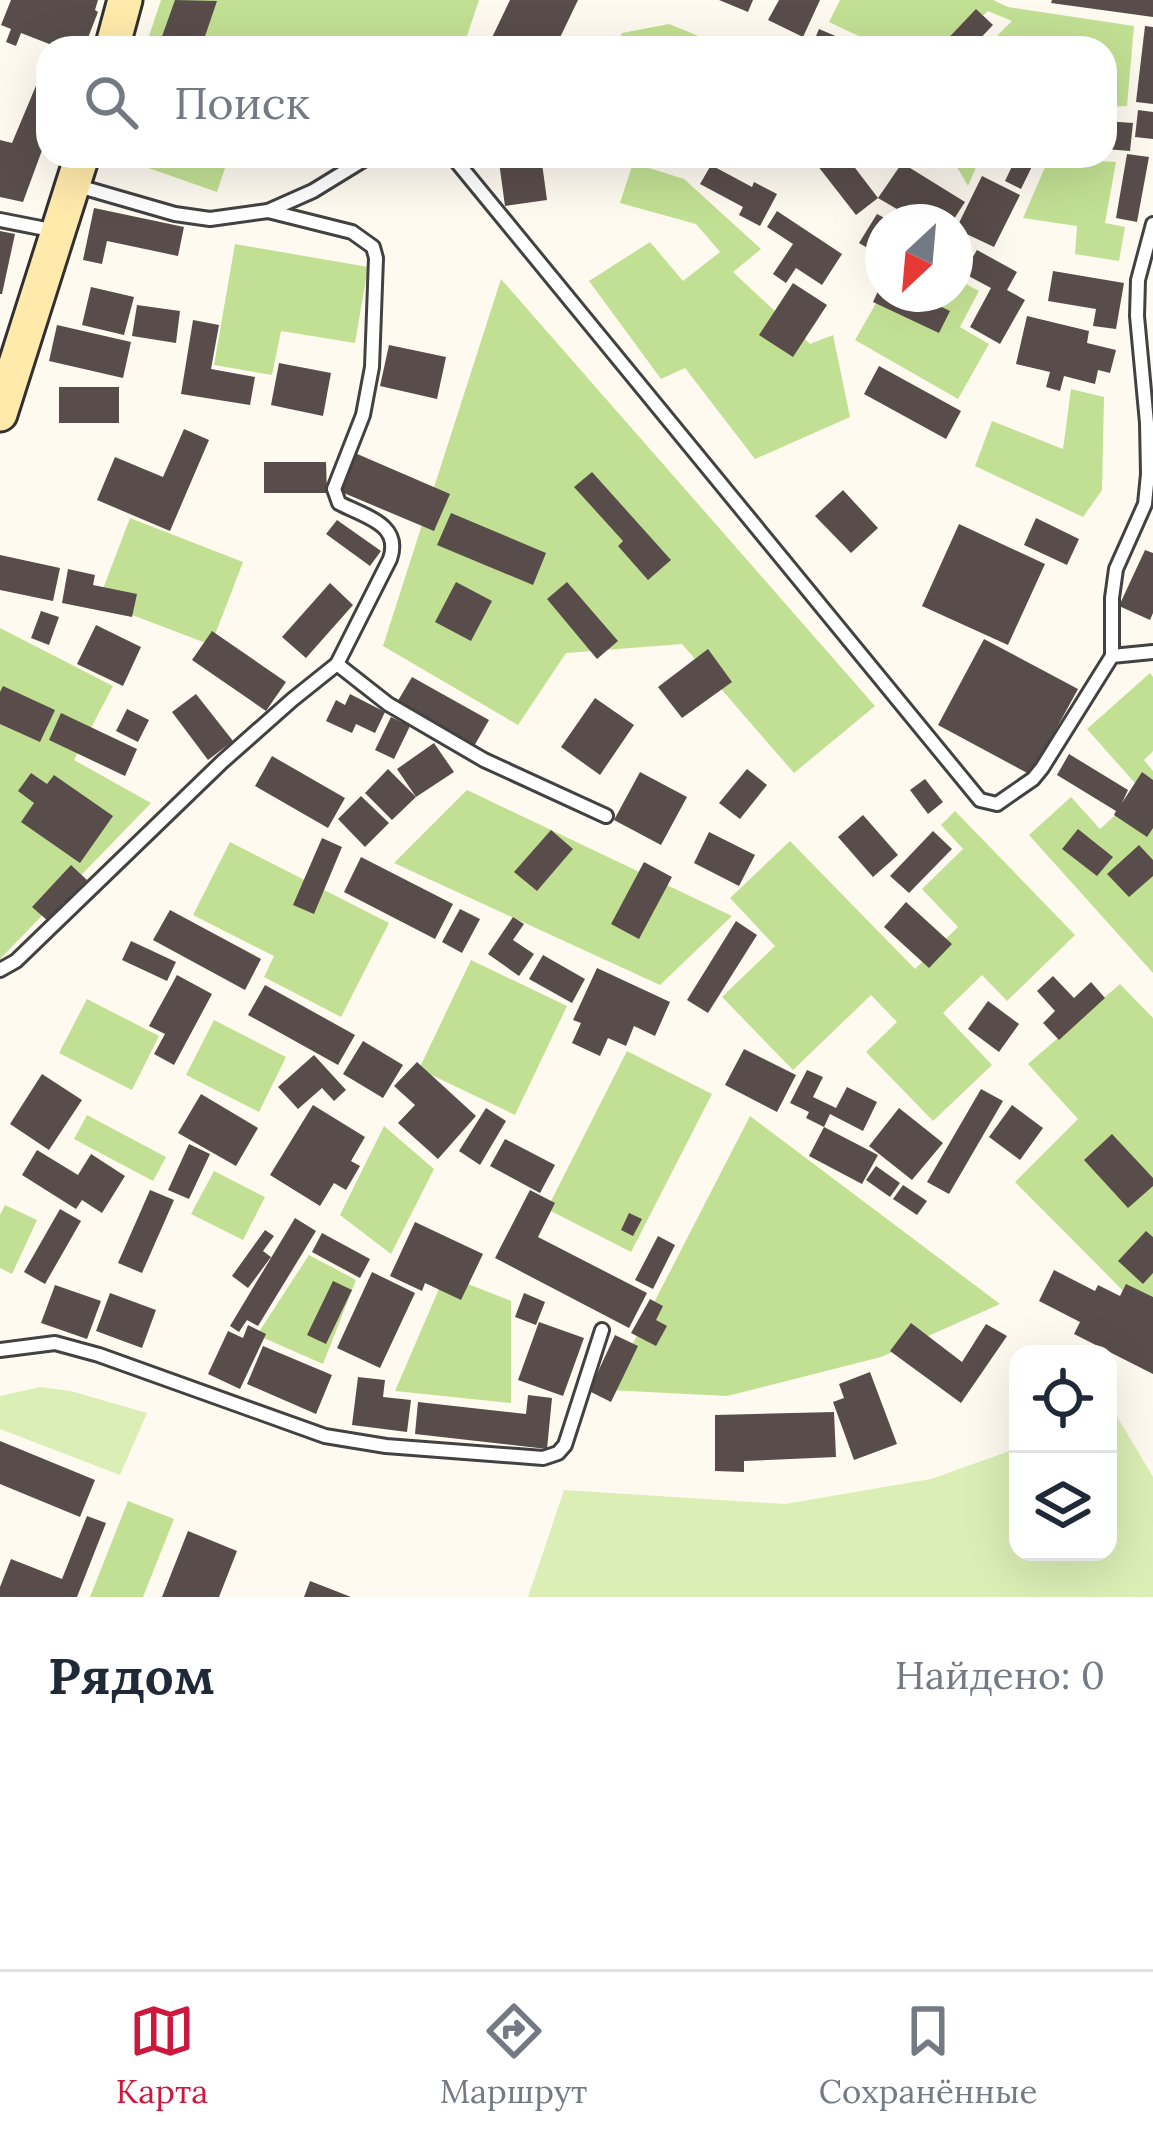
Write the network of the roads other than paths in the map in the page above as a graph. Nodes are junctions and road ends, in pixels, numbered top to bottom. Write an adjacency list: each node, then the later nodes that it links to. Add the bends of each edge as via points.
1 (125, 0): 2 (street)
2 (115, 36)
3 (350, 168): 6 (lane)
4 (462, 168): 12 (lane, via 980,800 997,804 1033,779)
5 (78, 171): 6 (lane, via 175,214 210,219); 9 (street)
6 (268, 211): 13 (lane, via 352,232 376,258 372,367 334,489 339,503 386,529 394,545)
7 (0, 220): 9 (lane)
8 (1153, 224): 12 (lane, via 1137,316 1148,474 1144,504 1115,569)
9 (57, 232): 10 (street)
10 (0, 414)
11 (1153, 652): 12 (lane)
12 (1112, 656)
13 (337, 664): 14 (lane, via 484,760); 15 (lane)
14 (606, 817)
15 (0, 970)
16 (602, 1330): 17 (lane, via 566,1444 543,1458 325,1436 55,1343)
17 (0, 1350)

